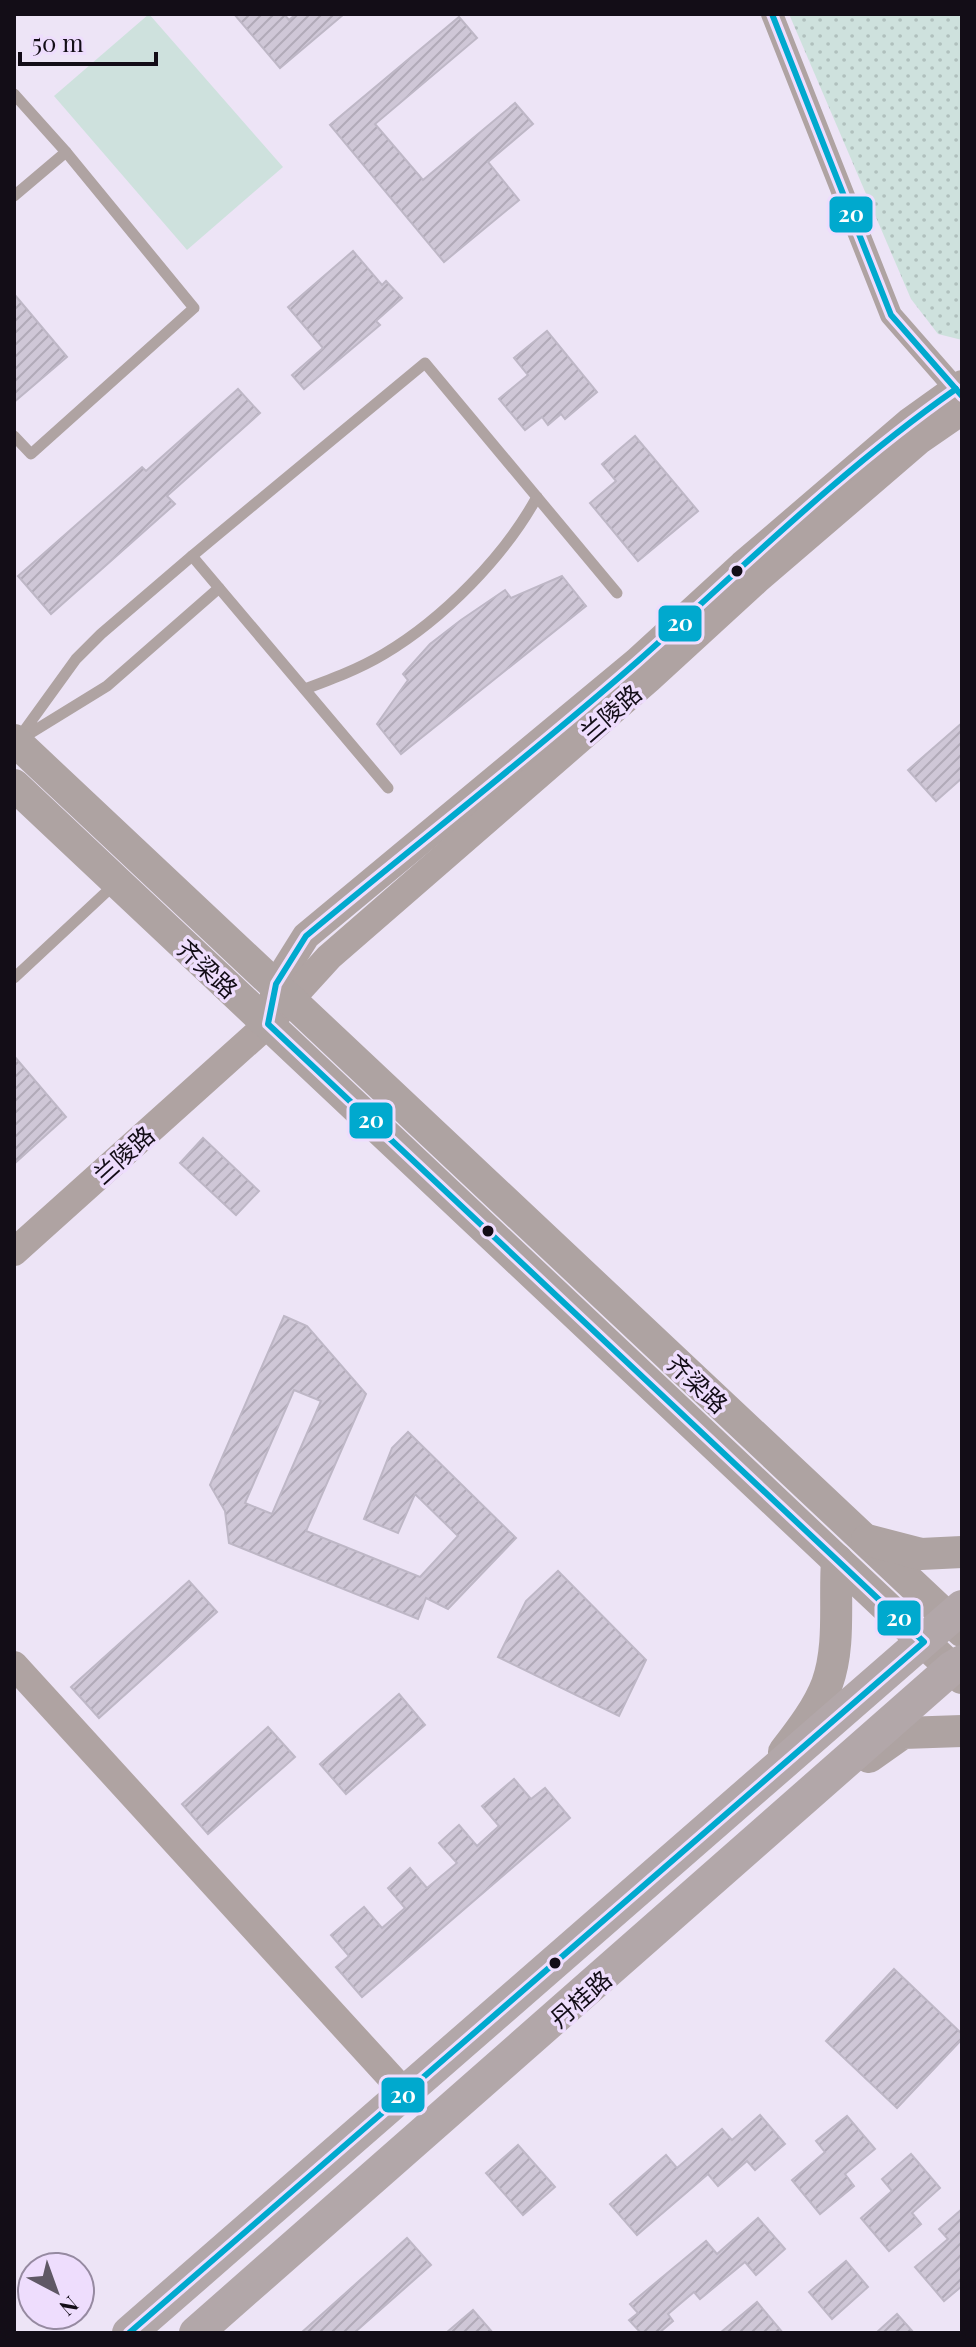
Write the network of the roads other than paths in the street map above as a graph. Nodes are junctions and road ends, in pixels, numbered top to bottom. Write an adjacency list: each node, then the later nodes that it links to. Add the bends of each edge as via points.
1 (772, 14): 5 (street, via 891,315)
2 (14, 94): 3 (lane)
3 (66, 152): 4 (lane); 6 (lane, via 194,308 31,454)
4 (14, 196)
5 (960, 395): 17 (street, 兰陵路, via 920,440 649,679)
6 (14, 436)
7 (537, 497): 8 (lane, via 425,363); 10 (lane); 11 (lane, via 492,562 417,630 385,654)
8 (192, 556): 9 (lane); 12 (lane, via 76,659)
9 (219, 588): 11 (lane); 12 (lane, via 107,686)
10 (617, 593)
11 (305, 689): 14 (lane)
12 (15, 741): 17 (main road, 齐梁路)
13 (14, 785): 15 (main road, 齐梁路)
14 (388, 788)
15 (117, 882): 16 (lane); 18 (main road, 齐梁路)
16 (14, 978)
17 (283, 992): 18 (street, 兰陵路); 20 (main road, 齐梁路)
18 (268, 1024): 19 (street, 兰陵路); 22 (main road, 齐梁路)
19 (14, 1252)
20 (865, 1539): 21 (main road, via 921,1554); 23 (main road, 齐梁路)
21 (962, 1552)
22 (837, 1560): 24 (main road, 齐梁路); 28 (main road, via 836,1639 827,1683)
23 (958, 1619): 24 (main road, 丹桂路)
24 (924, 1642): 26 (main road, 齐梁路); 28 (main road, 丹桂路)
25 (14, 1665): 30 (street)
26 (959, 1669): 29 (main road, 丹桂路)
27 (962, 1731): 29 (main road, via 903,1733)
28 (762, 1783): 30 (main road, 丹桂路)
29 (791, 1811): 32 (main road, 丹桂路)
30 (405, 2093): 31 (main road, 丹桂路)
31 (129, 2333)
32 (196, 2333)

